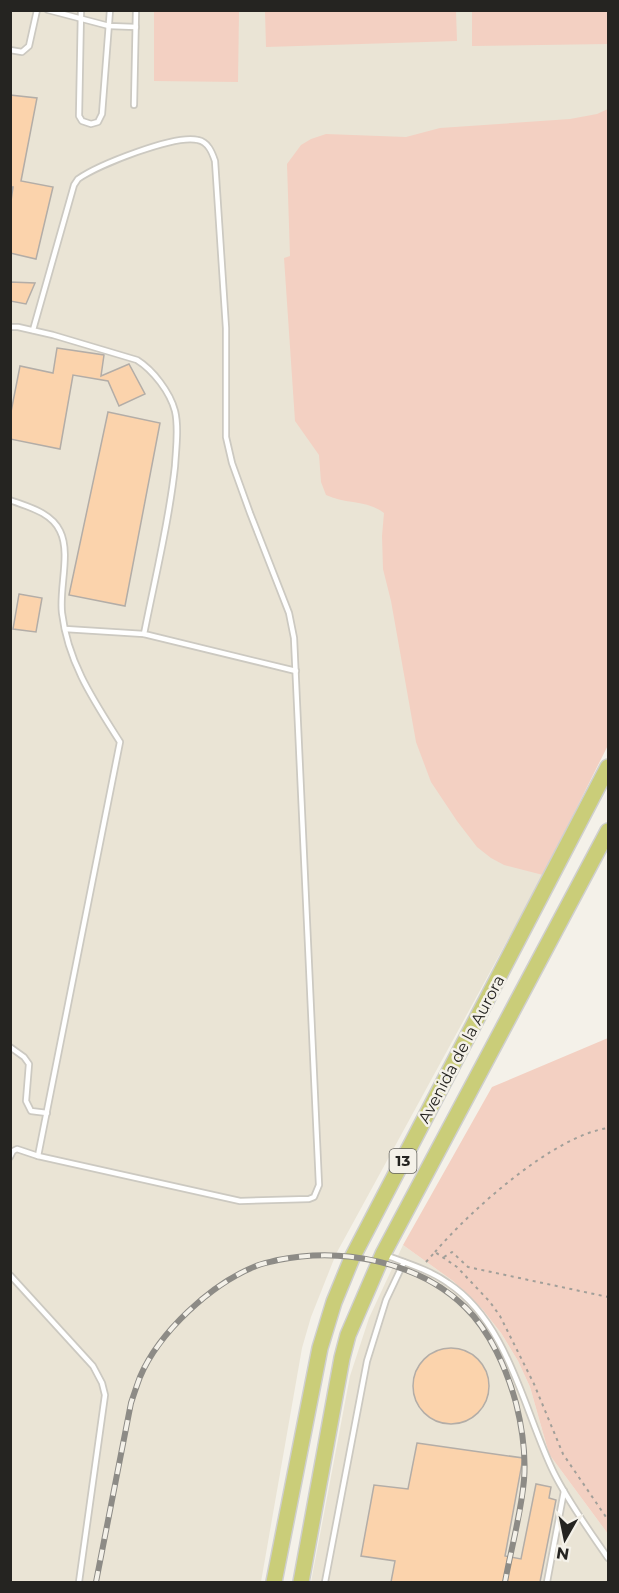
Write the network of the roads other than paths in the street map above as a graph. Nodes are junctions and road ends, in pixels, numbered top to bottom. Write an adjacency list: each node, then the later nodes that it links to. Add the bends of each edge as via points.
1 (37, 10): 9 (lane, via 29,46 22,52)
2 (48, 10): 6 (lane)
3 (81, 10): 6 (lane)
4 (110, 10): 7 (lane)
5 (136, 10): 8 (lane)
6 (81, 19): 7 (lane); 7 (lane, via 79,116 87,124 98,122 102,114)
7 (109, 26): 8 (lane)
8 (136, 27): 10 (lane)
9 (10, 50)
10 (134, 105)
11 (10, 327): 12 (lane)
12 (33, 330): 15 (lane, via 137,360 162,385 174,408 176,454 170,504); 16 (lane, via 78,179 138,151 180,139 197,139 207,145 216,161 226,328 226,436 232,463 289,613)
13 (10, 500): 14 (lane, via 50,518 62,534)
14 (65, 629): 15 (lane); 20 (lane, via 84,686 120,742)
15 (144, 634): 16 (lane)
16 (296, 671): 21 (lane, via 317,1192 303,1200 240,1201)
17 (609, 767): 29 (main road, Avenida de la Aurora / 13, via 352,1257 320,1348)
18 (609, 831): 23 (main road, Avenida de la Aurora / 13)
19 (10, 1047): 20 (lane, via 29,1064 26,1101 31,1111)
20 (47, 1113): 21 (lane)
21 (38, 1156): 22 (lane, via 17,1149)
22 (10, 1157)
23 (384, 1254): 24 (lane); 30 (main road, Avenida de la Aurora / 13, via 348,1335 342,1358)
24 (404, 1262): 26 (lane, via 449,1283 484,1319 516,1376 544,1451); 31 (lane, via 386,1300 367,1361)
25 (10, 1275): 28 (lane, via 93,1366 105,1395)
26 (564, 1491): 27 (lane); 32 (lane)
27 (609, 1558)
28 (80, 1582)
29 (274, 1582)
30 (301, 1582)
31 (325, 1582)
32 (547, 1582)

